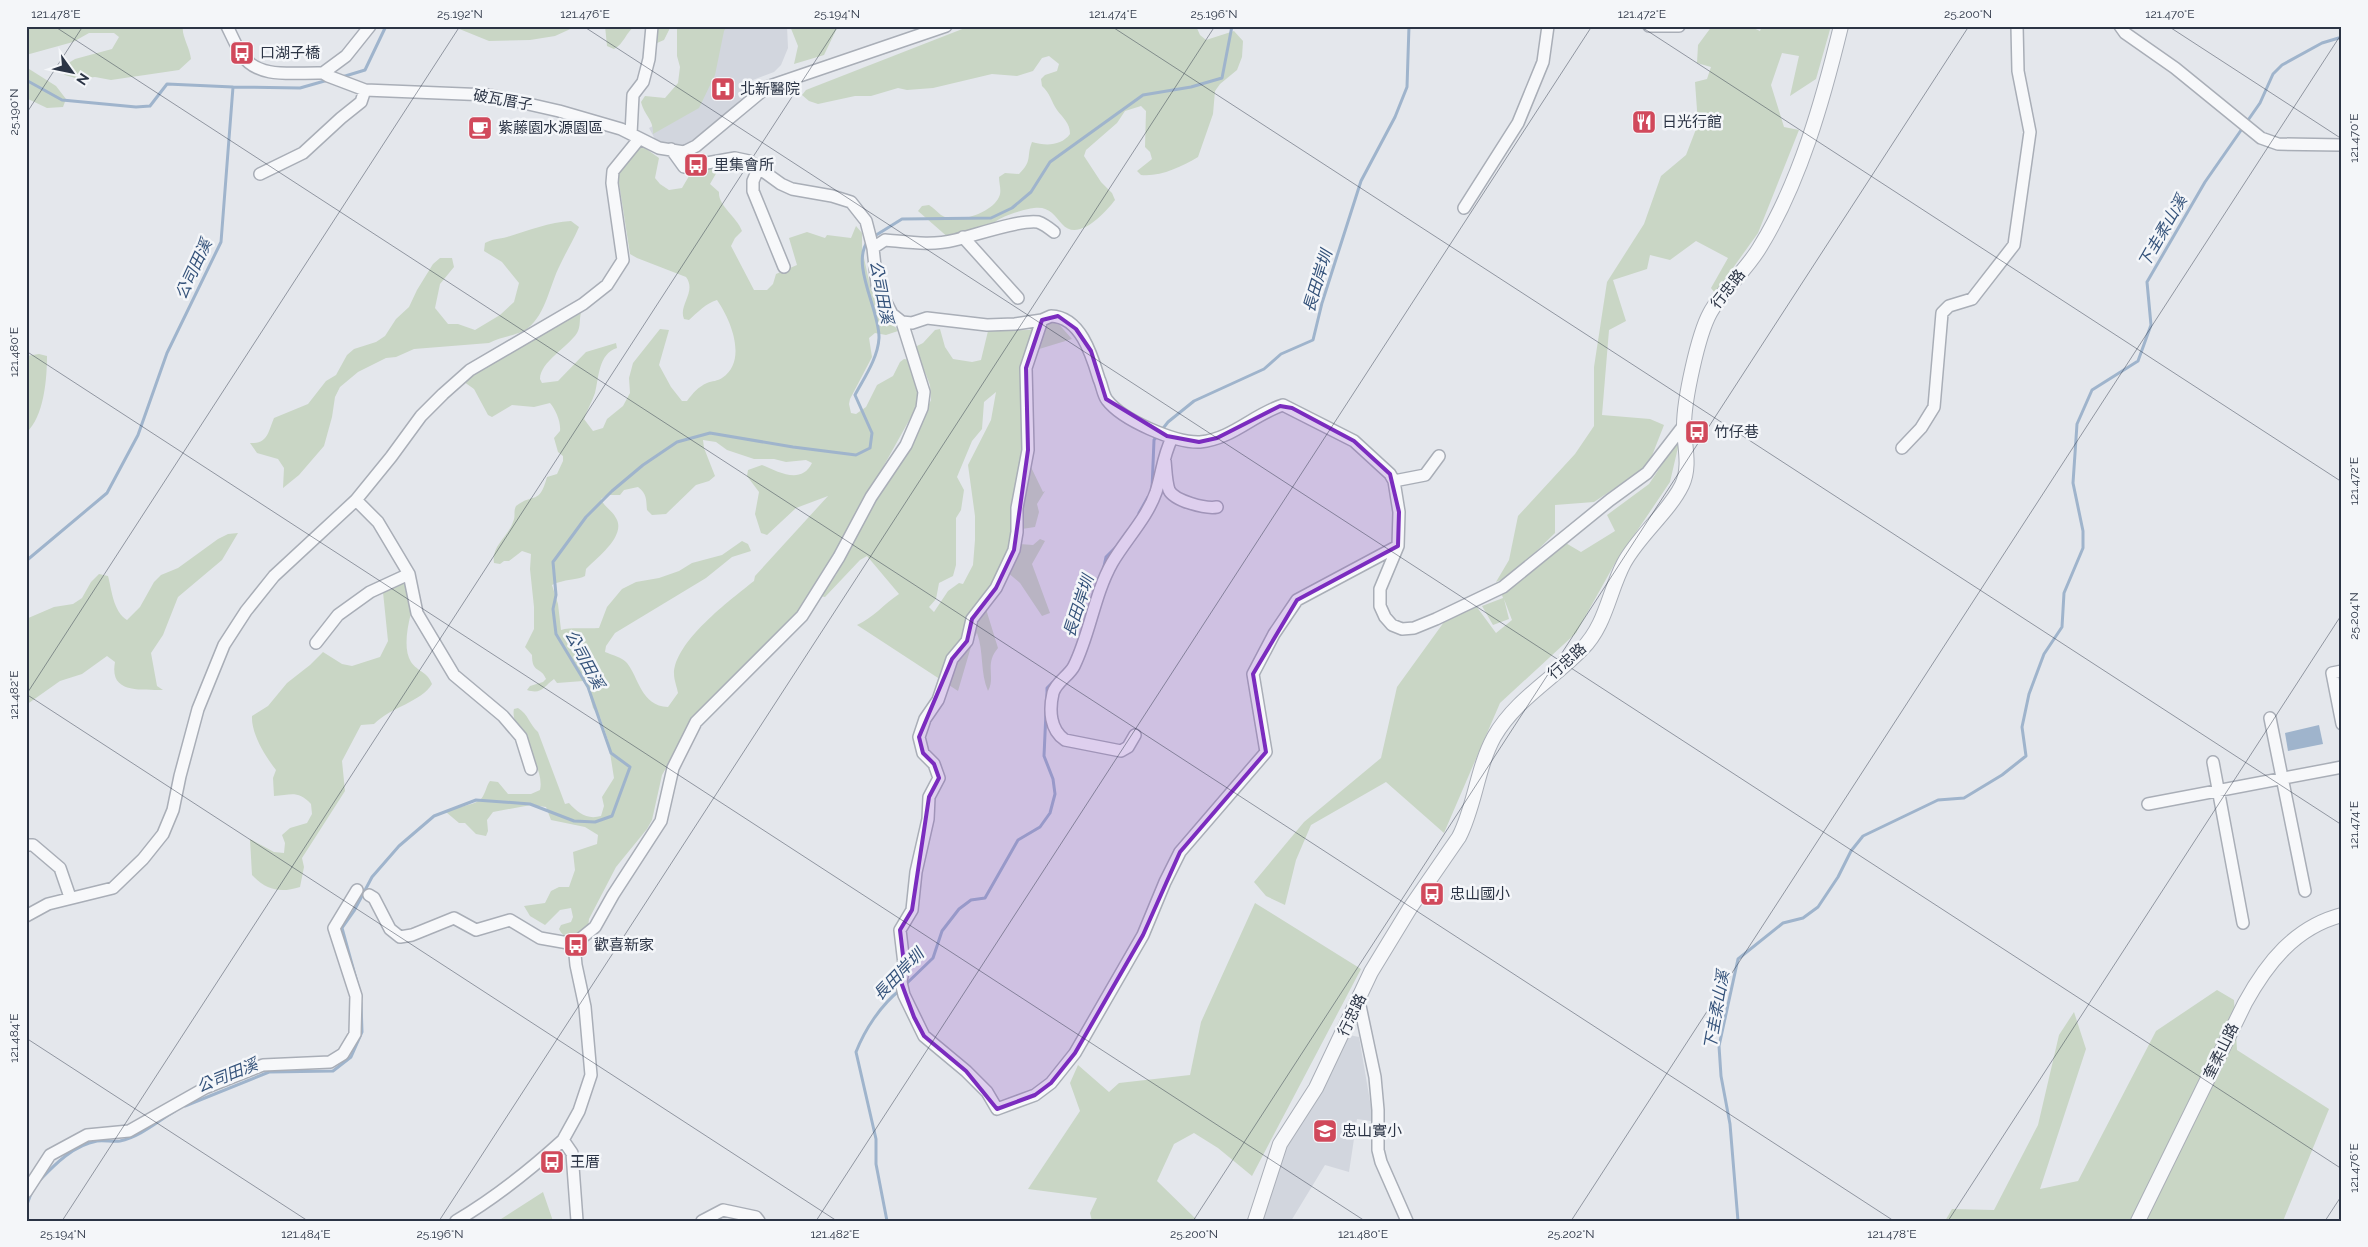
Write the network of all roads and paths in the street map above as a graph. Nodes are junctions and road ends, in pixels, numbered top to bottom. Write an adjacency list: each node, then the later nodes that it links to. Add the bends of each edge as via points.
1 (227, 26): 11 (street, 破瓦厝子, via 242,55 258,70)
2 (370, 26): 11 (street, via 346,56)
3 (652, 26): 13 (street, via 643,82 632,95)
4 (946, 26): 15 (street, 破瓦厝子, via 767,86 696,146 684,152)
5 (1548, 26): 18 (street, via 1543,62 1518,123)
6 (1649, 26): 7 (street)
7 (1679, 26)
8 (1841, 26): 26 (street, 行忠路, via 1824,95 1772,227 1759,250 1708,315 1688,391)
9 (2017, 26): 28 (street, via 2018,71 2030,132 2014,245 1972,299 1949,306 1942,313 1934,406 1921,428)
10 (2120, 26): 14 (street, via 2261,138 2278,144)
11 (326, 74): 12 (street, 破瓦厝子)
12 (365, 90): 13 (street, 破瓦厝子, via 489,95 559,111); 17 (street, via 361,102 303,153)
13 (635, 136): 15 (street, 破瓦厝子, via 659,148); 32 (street, via 613,171 623,260 607,285 583,304 470,370 421,416)
14 (2342, 145)
15 (671, 149): 16 (street, via 684,167 735,158)
16 (760, 167): 21 (street, via 792,189 851,202 866,221); 22 (street, via 752,181 753,191)
17 (260, 174)
18 (1464, 208)
19 (1054, 232): 20 (street, via 1033,222)
20 (963, 237): 21 (street, via 924,244 885,240); 23 (street)
21 (873, 247): 25 (street, via 876,285 892,314)
22 (784, 267)
23 (1018, 298)
24 (1042, 320): 25 (street, via 987,325 927,318 912,323); 27 (street, via 1058,316 1076,329 1090,351 1106,399 1153,430); 34 (street, via 1026,368 1028,450 1017,508 1014,550 996,588 972,619 967,641 952,659 938,700 924,719 919,737 923,753 934,764 939,778 930,797 912,910 900,930 904,964 901,982 914,1018 924,1036 987,1092 996,1109 1035,1095 1051,1083 1075,1053 1143,935 1180,852 1266,752 1253,674 1297,600)
25 (902, 322): 55 (street, via 924,392 922,408 906,445 871,496 802,616 696,722 673,768 660,821 612,895 596,927)
26 (1684, 424): 34 (street, via 1647,473 1503,587 1414,628 1402,629 1392,625 1380,606 1380,589); 56 (street, 行忠路, via 1686,474 1681,487 1624,564 1604,617 1593,636 1524,700 1494,738 1459,838 1384,948)
27 (1170, 437): 29 (street); 31 (street, via 1199,442 1216,438 1284,405 1354,441)
28 (1902, 448)
29 (1165, 452): 33 (street, via 1169,490 1187,502); 40 (street, via 1155,493 1112,564 1073,668 1054,688 1052,695 1052,726 1065,740 1121,751)
30 (1439, 456): 31 (street, via 1425,475)
31 (1394, 481): 34 (street, via 1399,512)
32 (356, 500): 35 (street, via 378,522); 51 (street, via 274,576 224,645 198,709 173,810 163,834 113,888)
33 (1217, 507)
34 (1398, 546)
35 (409, 574): 36 (street, via 370,592 338,616); 43 (street, via 417,613 454,675 503,716 521,737)
36 (316, 643)
37 (2342, 671): 39 (street, via 2332,673)
38 (2270, 718): 44 (street)
39 (2342, 724)
40 (1136, 735)
41 (2213, 762): 45 (street)
42 (2342, 767): 44 (street)
43 (531, 769)
44 (2282, 778): 45 (street); 49 (street)
45 (2219, 790): 46 (street); 54 (street)
46 (2148, 804)
47 (26, 845): 51 (street, via 33,845 60,868)
48 (357, 890): 58 (street, via 334,928 356,996 355,1034 342,1054 330,1062 263,1065 205,1088 130,1131 87,1136 50,1155)
49 (2305, 891)
50 (369, 895): 55 (street, via 374,898 390,930 400,938 454,918 476,930 510,920 540,938)
51 (70, 897): 53 (street)
52 (2342, 914): 65 (street, 奎柔山路, via 2311,926 2279,952 2262,972)
53 (26, 916)
54 (2243, 923)
55 (574, 944): 57 (street, via 585,1007 591,1075 579,1111)
56 (1359, 1001): 63 (street, 行忠路, via 1316,1088 1280,1144); 64 (street, via 1375,1077 1378,1150)
57 (563, 1140): 59 (street, via 528,1172); 60 (street, via 572,1154)
58 (26, 1192)
59 (456, 1221)
60 (577, 1221)
61 (702, 1221): 62 (street, via 723,1210 756,1217)
62 (759, 1221)
63 (1255, 1221)
64 (1406, 1221)
65 (2138, 1221)

